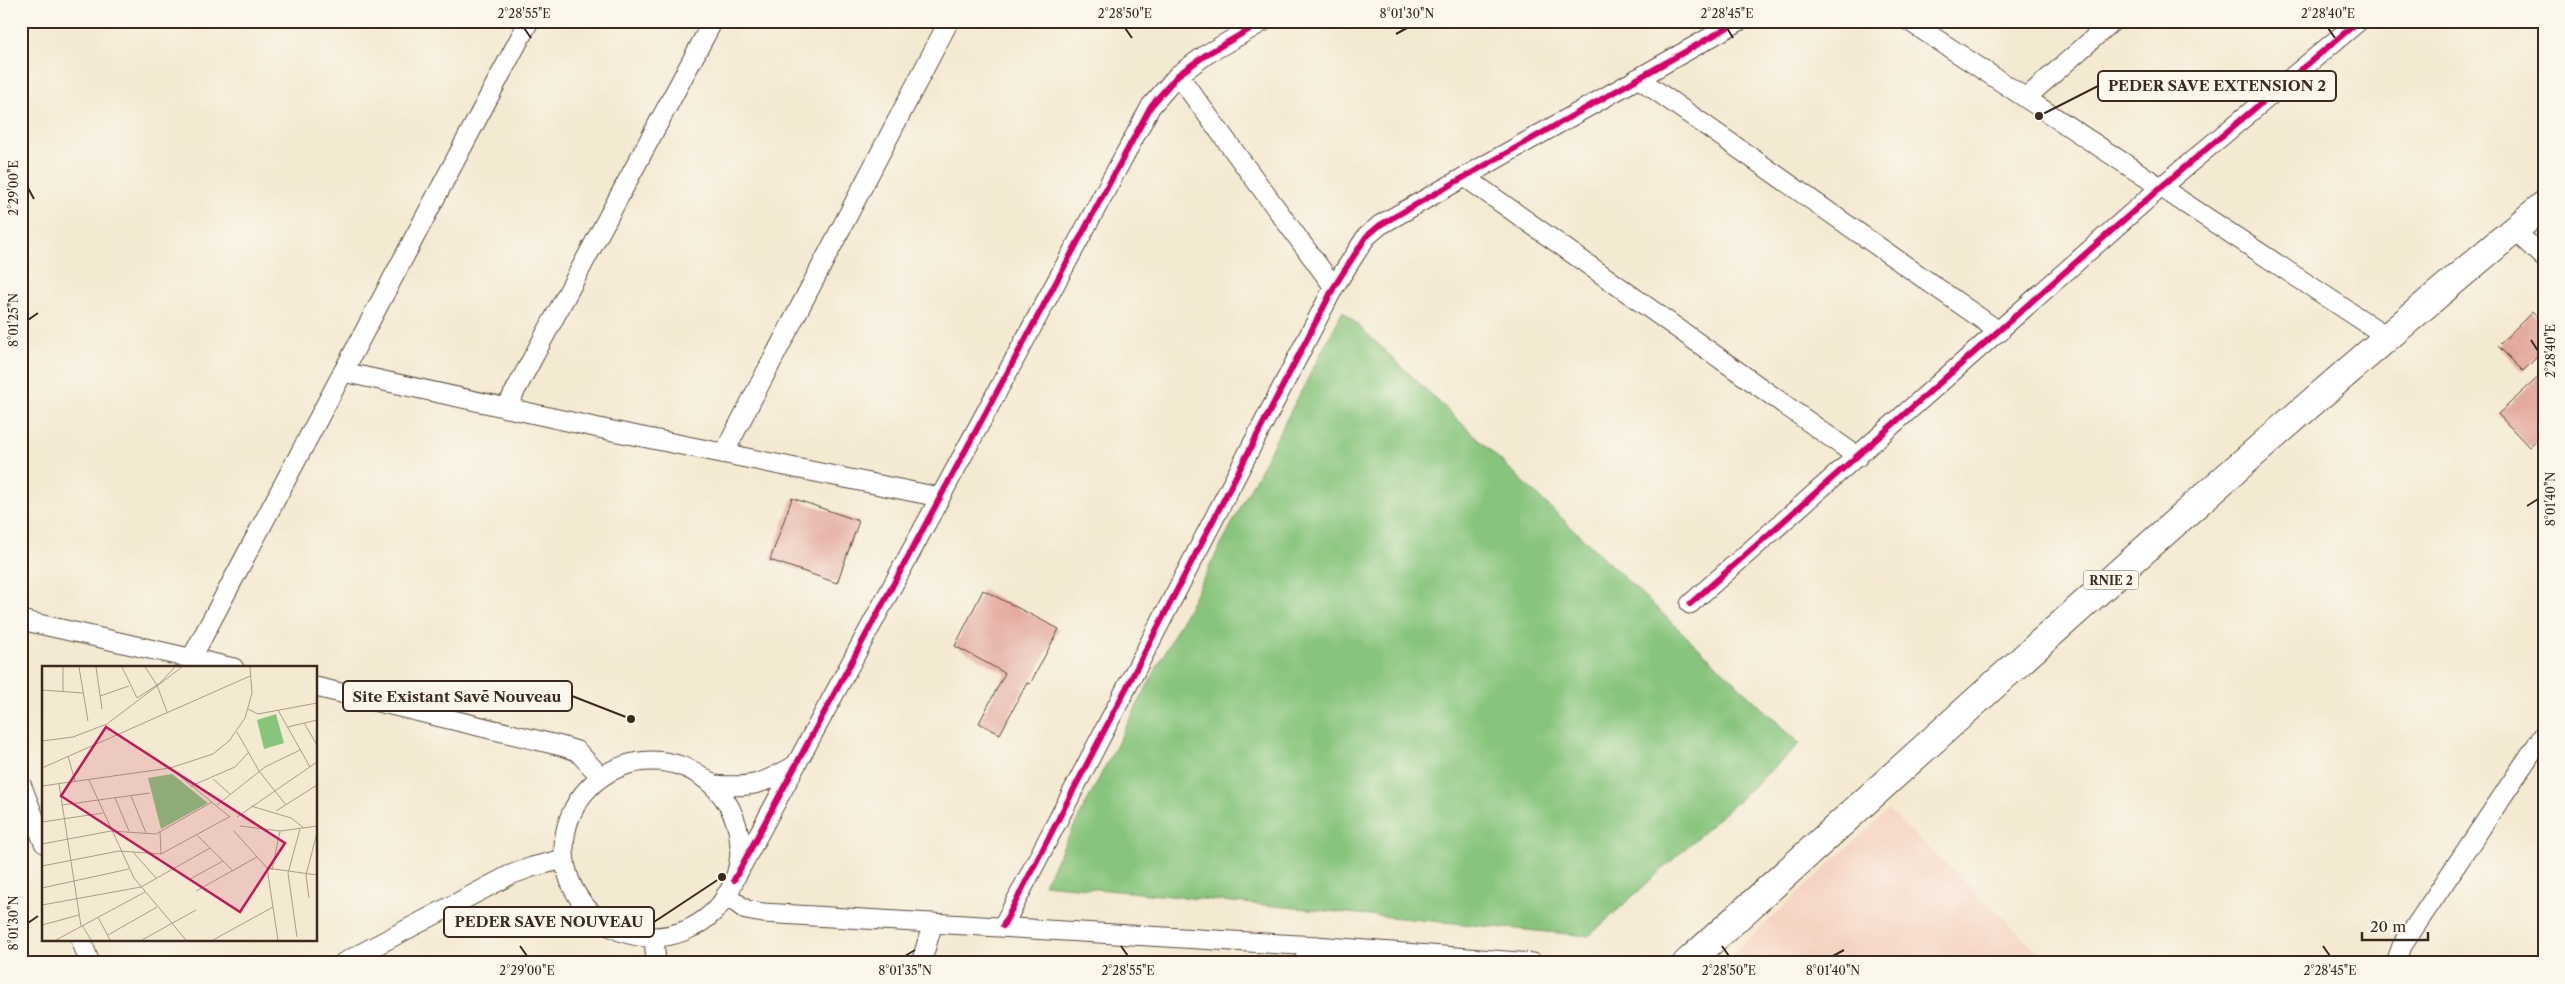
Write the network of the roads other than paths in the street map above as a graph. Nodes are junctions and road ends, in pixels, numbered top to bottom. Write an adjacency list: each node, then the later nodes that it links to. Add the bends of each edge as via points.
1 (529, 21): 20 (street)
2 (713, 21): 21 (street)
3 (949, 21): 22 (street)
4 (1264, 21): 9 (street)
5 (1739, 21): 10 (street)
6 (1909, 21): 11 (street)
7 (2113, 21): 11 (street)
8 (2359, 21): 13 (street)
9 (1178, 75): 17 (street); 24 (street, via 1151,106)
10 (1638, 78): 12 (street); 18 (street)
11 (2026, 98): 13 (street)
12 (1464, 177): 17 (street, via 1380,225 1366,237); 23 (street)
13 (2161, 187): 18 (street); 19 (street)
14 (2544, 205): 15 (main road, RNIE 2)
15 (2514, 230): 16 (street); 19 (main road, RNIE 2)
16 (2544, 258)
17 (1334, 287): 39 (street)
18 (2000, 332): 23 (street)
19 (2386, 336): 49 (main road, RNIE 2, via 2211,489)
20 (343, 372): 21 (street); 27 (street)
21 (506, 408): 22 (street)
22 (724, 453): 24 (street)
23 (1858, 457): 25 (street)
24 (939, 497): 31 (street)
25 (1690, 604)
26 (21, 620): 27 (street)
27 (191, 659): 28 (street)
28 (224, 666)
29 (318, 687): 32 (street, via 577,751)
30 (2544, 734): 50 (street, via 2402,946)
31 (794, 766): 34 (street, via 750,786); 37 (street)
32 (601, 777): 34 (street, via 616,768 650,760 684,766); 36 (street, via 577,802 569,817)
33 (21, 784): 35 (street)
34 (713, 784): 37 (street, via 728,805 738,829 740,846)
35 (42, 838)
36 (564, 859): 40 (street, via 571,885 591,913 620,931); 44 (street, via 510,876)
37 (730, 887): 38 (street, via 746,910); 40 (street, via 703,920 671,934)
38 (933, 923): 39 (street); 46 (street)
39 (1003, 926): 42 (street)
40 (654, 936): 45 (street)
41 (82, 942): 43 (street)
42 (1316, 946): 47 (street); 48 (street)
43 (90, 963)
44 (343, 963)
45 (656, 963)
46 (920, 963)
47 (1302, 963)
48 (1533, 963)
49 (1686, 963)
50 (2396, 963)

